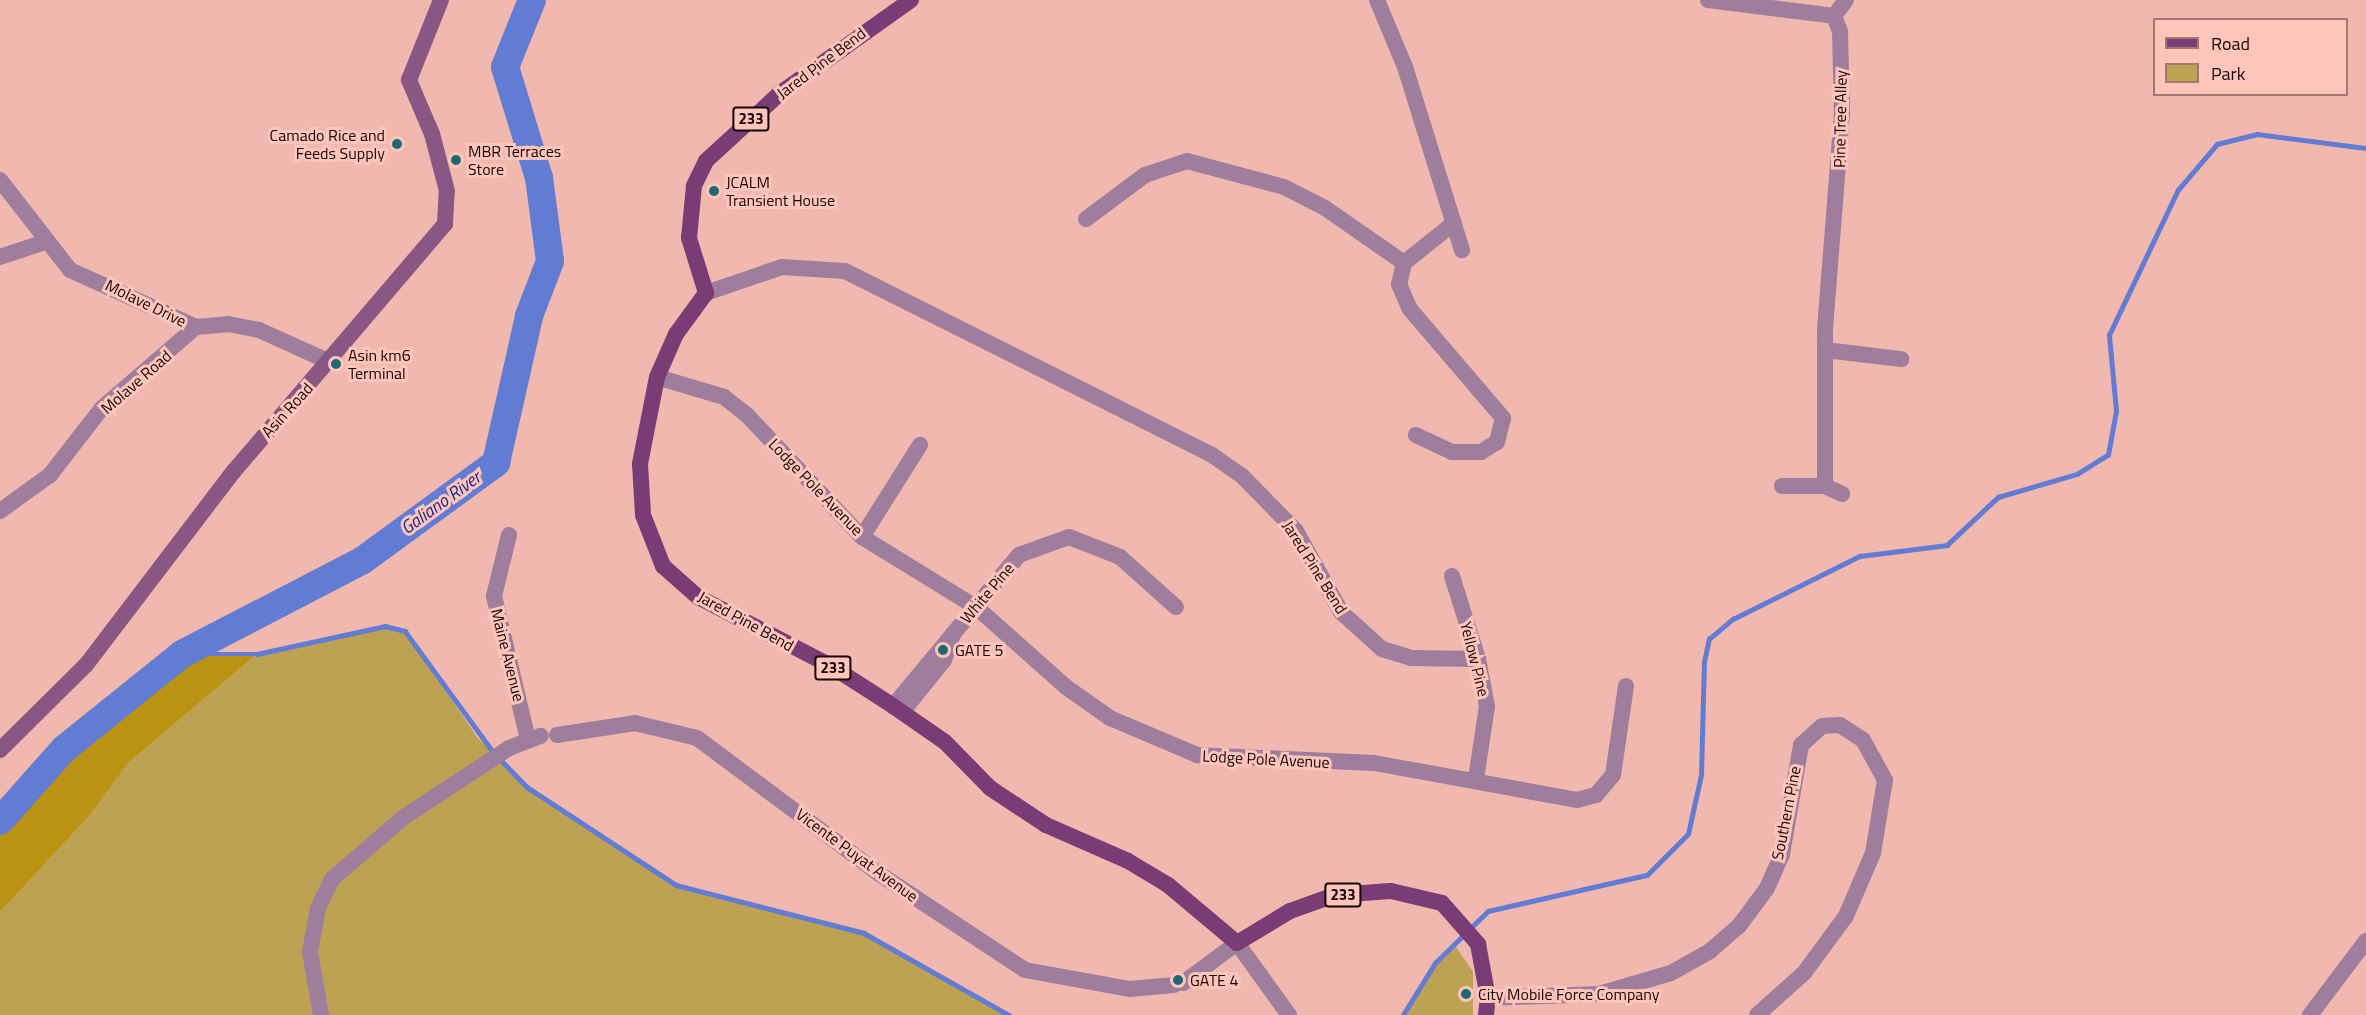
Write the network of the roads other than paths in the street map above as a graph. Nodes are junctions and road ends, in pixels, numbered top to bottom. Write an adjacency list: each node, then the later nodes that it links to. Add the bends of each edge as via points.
1 (441, 0): 18 (main road, Asin Road, via 409,80 432,134 447,190 445,224)
2 (911, 0): 14 (main road, Jared Pine Bend / 233, via 779,94 706,161 692,197 689,238)
3 (1377, 0): 9 (street, via 1405,67)
4 (1708, 0): 6 (street)
5 (1846, 0): 6 (street)
6 (1834, 16): 16 (street, Pine Tree Alley, via 1840,32 1842,113)
7 (0, 180): 10 (street, Molave Drive)
8 (1086, 219): 13 (street, via 1145,175 1187,161 1207,162 1284,187 1325,208)
9 (1454, 223): 11 (street); 13 (street)
10 (45, 242): 12 (street); 15 (street, Molave Drive, via 70,270)
11 (1462, 250)
12 (0, 257)
13 (1404, 263): 20 (street, via 1399,284 1409,308 1503,418 1497,442 1481,452 1452,452)
14 (706, 293): 19 (main road, Jared Pine Bend / 233, via 676,334); 31 (street, Jared Pine Bend, via 782,267 845,271 1212,455 1244,477 1296,531 1341,612 1382,649 1412,658)
15 (196, 327): 18 (street, Molave Drive, via 228,324 259,330); 25 (street, Molave Road, via 102,408 50,475)
16 (1825, 350): 17 (street); 23 (street, Pine Tree Alley)
17 (1901, 360)
18 (330, 362): 35 (main road, Asin Road, via 234,471 93,657)
19 (657, 377): 27 (street, Lodge Pole Avenue, via 710,390 746,414); 33 (main road, Jared Pine Bend / 233, via 640,489 643,515 663,566 698,597 831,666)
20 (1416, 435)
21 (920, 445): 27 (street)
22 (1782, 486): 23 (street)
23 (1825, 486): 24 (street)
24 (1842, 494)
25 (0, 511)
26 (509, 535): 34 (street, Maine Avenue, via 494,596)
27 (862, 537): 29 (street, Lodge Pole Avenue)
28 (1452, 576): 31 (street, Yellow Pine)
29 (976, 607): 30 (street, White Pine, via 1019,555 1069,537 1120,557); 33 (street, White Pine); 36 (street, Lodge Pole Avenue, via 1066,687 1155,742 1229,760 1374,764)
30 (1176, 607)
31 (1479, 659): 36 (street, Yellow Pine, via 1487,706)
32 (1626, 686): 36 (street, Lodge Pole Avenue, via 1613,775 1596,795 1546,797)
33 (897, 709): 38 (main road, Jared Pine Bend / 233, via 945,742 990,789 1046,825 1138,867)
34 (542, 737): 38 (street, Vicente Puyat Avenue, via 635,723 698,738 878,873 1025,970 1130,989 1177,980); 40 (street, Vicente Puyat Avenue, via 509,748 475,769 350,858 332,879 318,908 310,952)
35 (0, 750)
36 (1476, 779)
37 (2366, 941): 44 (street)
38 (1237, 943): 39 (main road, Vicente Puyat Avenue / 233, via 1290,911 1335,896 1391,891 1424,896 1455,914 1478,944); 41 (street, Jared Pine Bend)
39 (1488, 998): 42 (main road, Vicente Puyat Avenue / 233); 43 (street, Southern Pine, via 1599,994 1671,973 1710,951 1760,898 1782,854 1801,745 1822,726 1840,725 1863,740 1885,780 1873,853 1846,916 1804,973)
40 (321, 1015)
41 (1289, 1015)
42 (1486, 1015)
43 (1757, 1015)
44 (2310, 1015)

